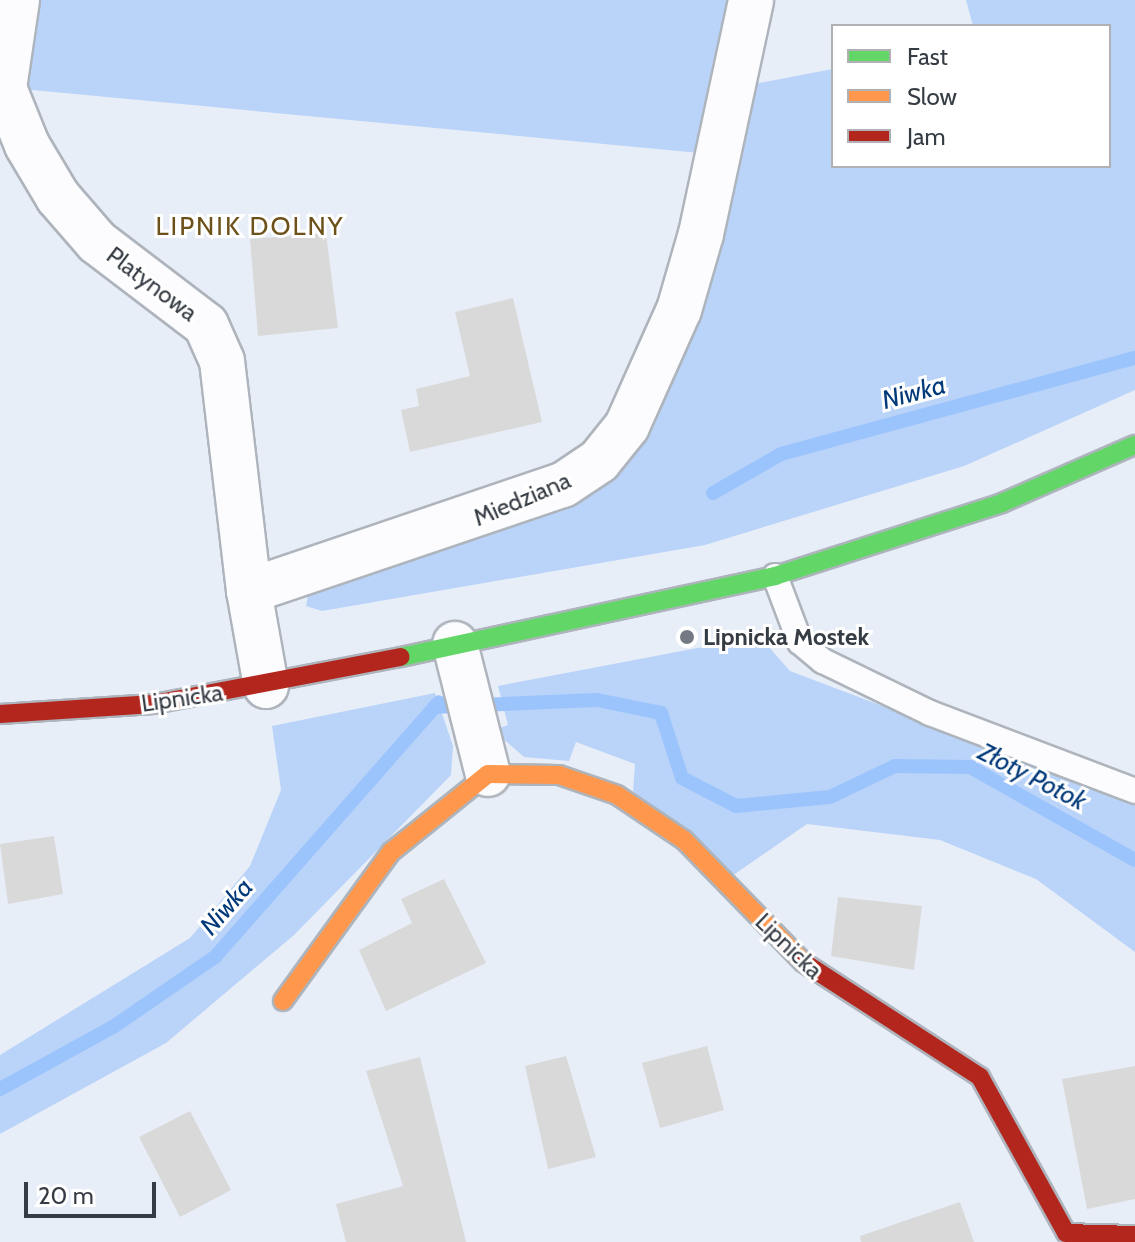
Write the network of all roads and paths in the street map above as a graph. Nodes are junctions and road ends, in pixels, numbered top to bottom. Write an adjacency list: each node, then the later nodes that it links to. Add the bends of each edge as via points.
1 (17, 0): 3 (street, Platynowa)
2 (751, 0): 6 (street, Miedziana, via 679,310 627,426 599,461 513,506)
3 (2, 88): 6 (street, Platynowa, via 58,197 97,242 206,325 232,413)
4 (1135, 445): 5 (street, Lipnicka, via 1002,503)
5 (775, 576): 7 (street, Lipnicka); 11 (lane, via 800,642 823,661 930,713)
6 (249, 591): 8 (street)
7 (460, 664): 8 (street, Lipnicka); 10 (street)
8 (266, 686): 9 (street, Lipnicka, via 154,704)
9 (0, 714)
10 (484, 761): 12 (street, via 391,852); 14 (street, Lipnicka, via 559,775 617,795 684,840 816,976 953,1053 999,1104)
11 (1135, 791)
12 (283, 1001)
13 (1135, 1235): 14 (street, Lipnicka)
14 (1066, 1237)

